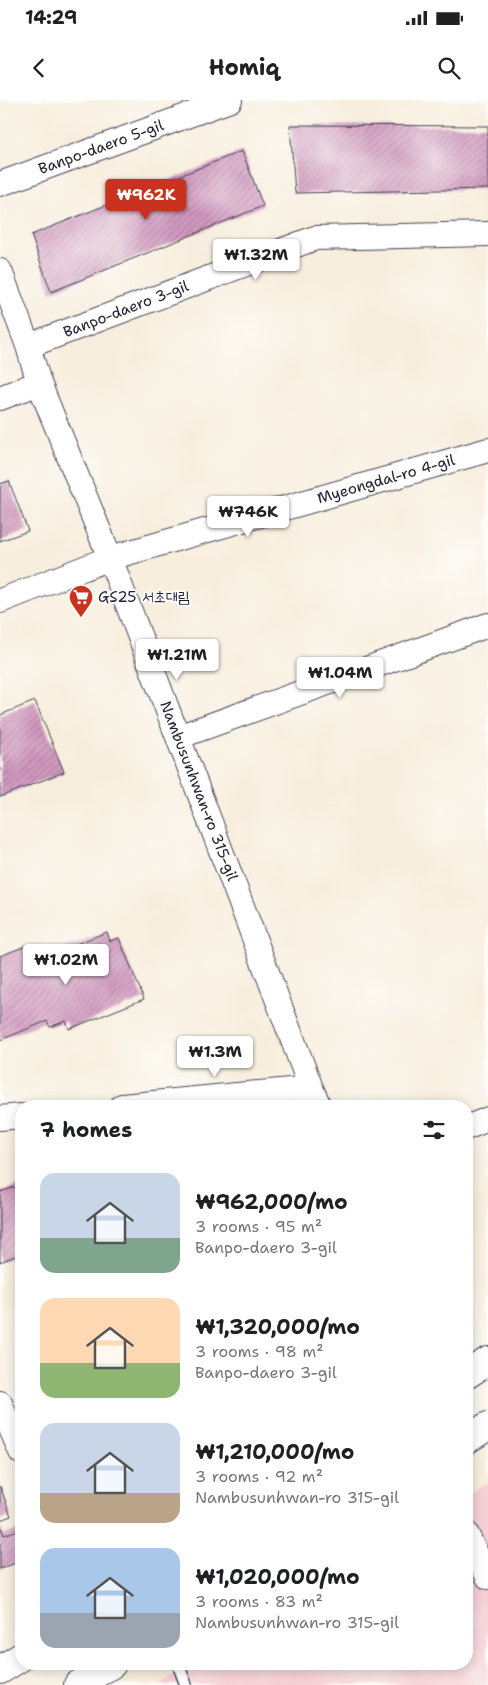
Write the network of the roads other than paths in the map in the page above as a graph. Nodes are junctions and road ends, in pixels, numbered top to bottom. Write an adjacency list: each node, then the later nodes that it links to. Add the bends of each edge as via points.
1 (230, 100): 2 (street, Banpo-daero 5-gil)
2 (0, 184)
3 (488, 234): 5 (street, Banpo-daero 3-gil, via 315,238)
4 (0, 271): 5 (street, Nambusunhwan-ro 315-gil)
5 (28, 346): 6 (street, Nambusunhwan-ro 315-gil)
6 (39, 383): 7 (street); 9 (street, Nambusunhwan-ro 315-gil)
7 (0, 398)
8 (488, 450): 9 (street, Myeongdal-ro 4-gil)
9 (110, 558): 10 (street, Myeongdal-ro 4-gil); 12 (street, Nambusunhwan-ro 315-gil)
10 (0, 601)
11 (488, 625): 12 (street)
12 (178, 737): 13 (street, Nambusunhwan-ro 315-gil)
13 (315, 1097): 14 (street, Nambusunhwan-ro 315-gil)
14 (255, 1100)
15 (15, 1117): 16 (street)
16 (0, 1118)
17 (488, 1119): 18 (street)
18 (473, 1125)
19 (0, 1403): 22 (street)
20 (488, 1426): 21 (main road)
21 (473, 1436)
22 (15, 1438)
23 (473, 1547): 24 (street)
24 (488, 1577)
25 (15, 1661): 26 (main road)
26 (0, 1670)
27 (102, 1670): 29 (main road)
28 (180, 1670): 30 (lane)
29 (78, 1685)
30 (186, 1685)

